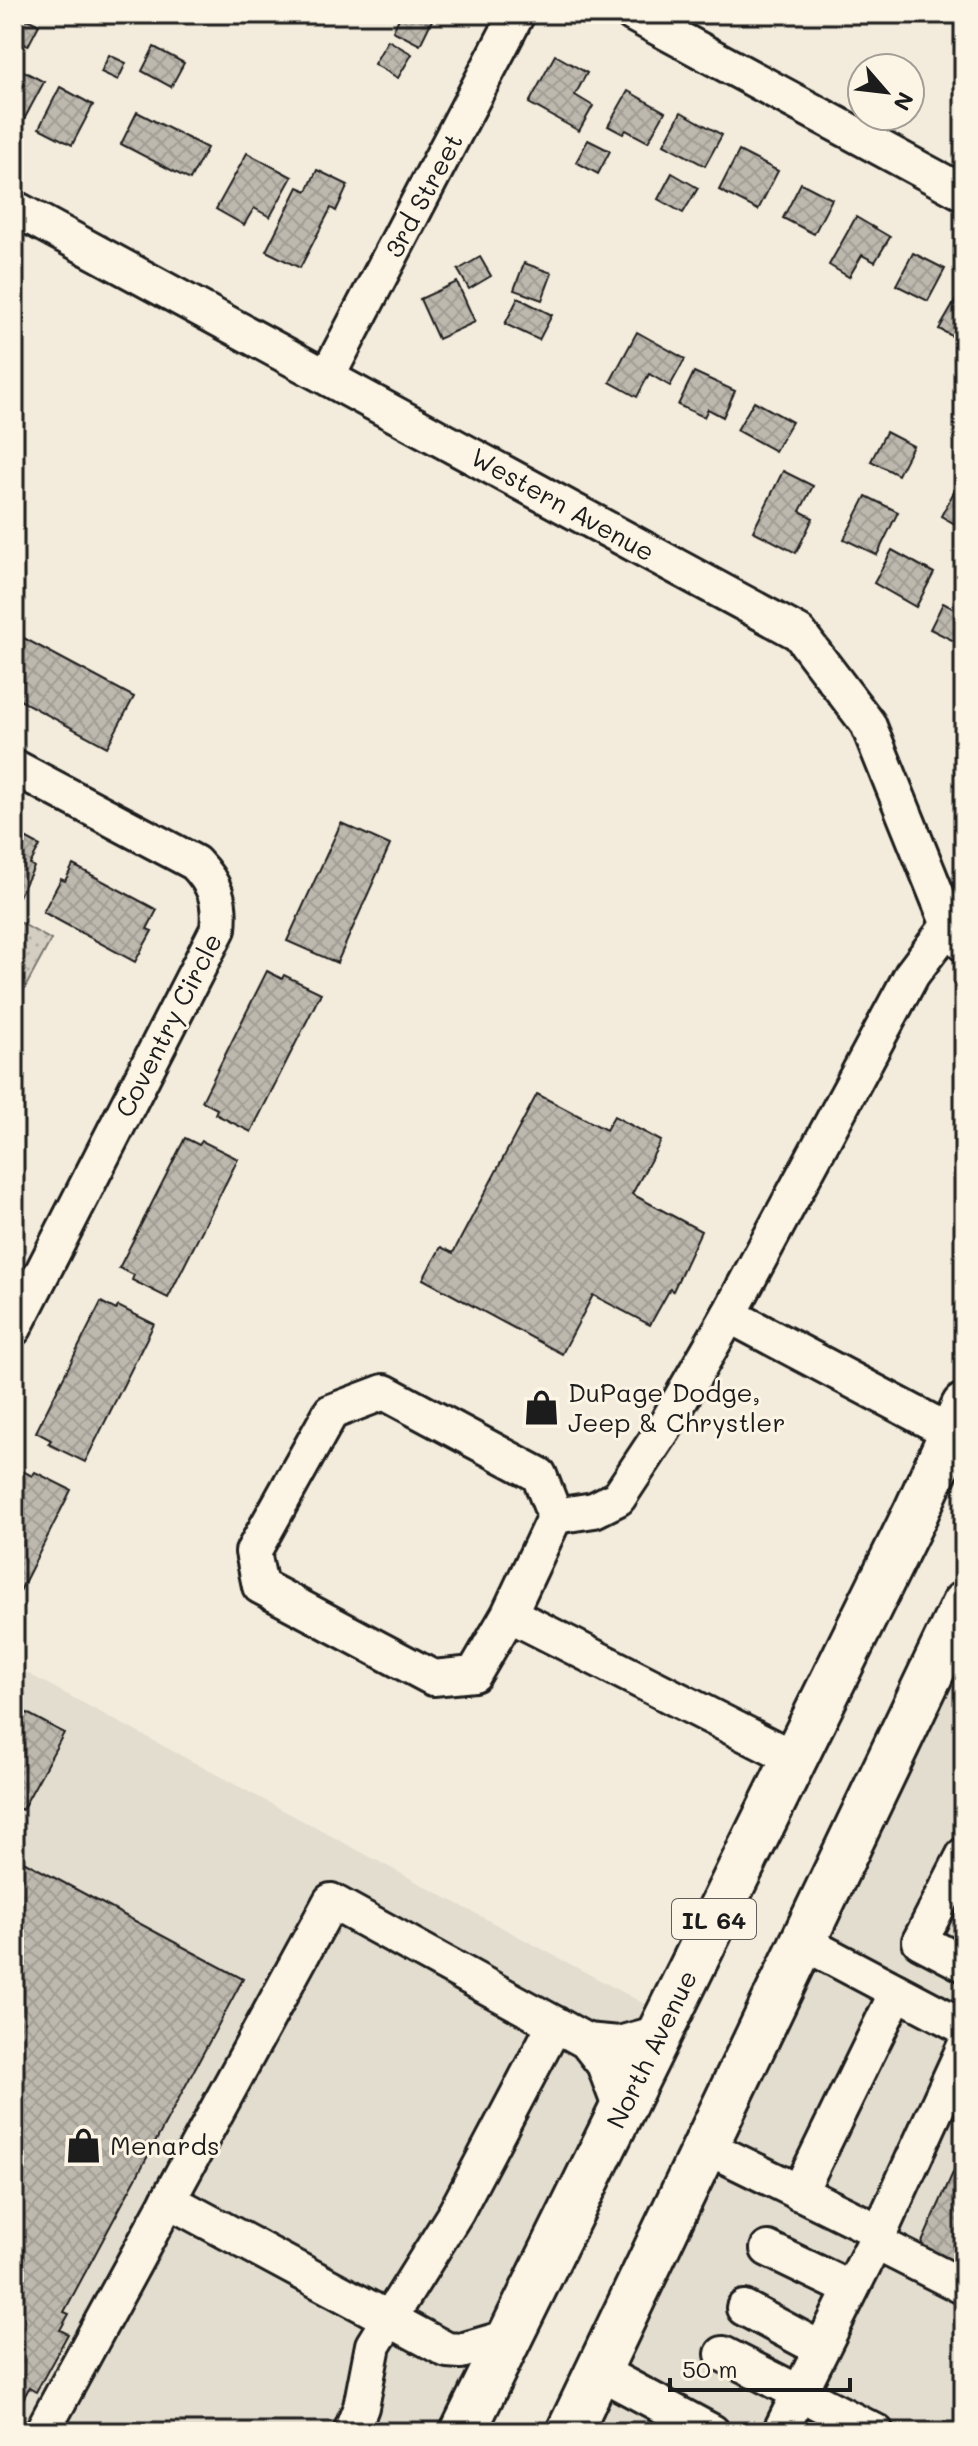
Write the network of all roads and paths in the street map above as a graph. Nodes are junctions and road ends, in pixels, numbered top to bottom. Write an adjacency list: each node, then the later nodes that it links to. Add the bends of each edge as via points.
1 (517, 14): 5 (street, 3rd Street)
2 (633, 14): 3 (street)
3 (964, 193)
4 (14, 209): 5 (street, Western Avenue)
5 (328, 375): 7 (street, Western Avenue, via 799,633 868,724)
6 (14, 767): 9 (street, Coventry Circle, via 195,863 213,882 220,907 218,929)
7 (956, 934): 8 (street, via 912,974)
8 (729, 1315): 10 (street); 11 (street, via 618,1498 594,1510)
9 (14, 1328)
10 (958, 1420): 14 (main road, North Avenue / IL 64)
11 (555, 1516): 13 (street); 13 (street, via 539,1475 384,1392 331,1412 253,1552 260,1586 433,1678 474,1674)
12 (964, 1604): 16 (main road)
13 (509, 1614): 14 (street)
14 (793, 1758): 20 (main road, North Avenue / IL 64)
15 (964, 1855): 17 (street, via 920,1941)
16 (803, 1942): 18 (street); 24 (main road)
17 (964, 1964)
18 (897, 1992): 22 (street); 25 (street)
19 (555, 2024): 21 (street); 26 (street, via 331,1901); 32 (street, via 456,2212)
20 (659, 2033): 21 (street, via 619,2044); 23 (main road, North Avenue / IL 64)
21 (586, 2041): 23 (street, via 604,2064)
22 (961, 2059): 27 (street)
23 (621, 2109): 33 (main road, North Avenue / IL 64)
24 (705, 2146): 25 (street); 37 (main road)
25 (799, 2193): 27 (street)
26 (168, 2200): 32 (street); 40 (street)
27 (877, 2237): 29 (street); 30 (street)
28 (768, 2249): 30 (street)
29 (964, 2287)
30 (851, 2289): 34 (street)
31 (744, 2308): 34 (street)
32 (386, 2321): 35 (street); 41 (street, via 373,2345)
33 (509, 2337): 35 (street); 39 (main road, North Avenue / IL 64)
34 (821, 2349): 38 (street)
35 (447, 2350): 39 (street, via 463,2374)
36 (723, 2354): 38 (street)
37 (598, 2371): 42 (main road); 43 (street)
38 (799, 2393): 44 (street); 45 (street)
39 (469, 2420)
40 (42, 2432)
41 (351, 2432)
42 (569, 2432)
43 (712, 2432)
44 (780, 2432)
45 (876, 2432)

